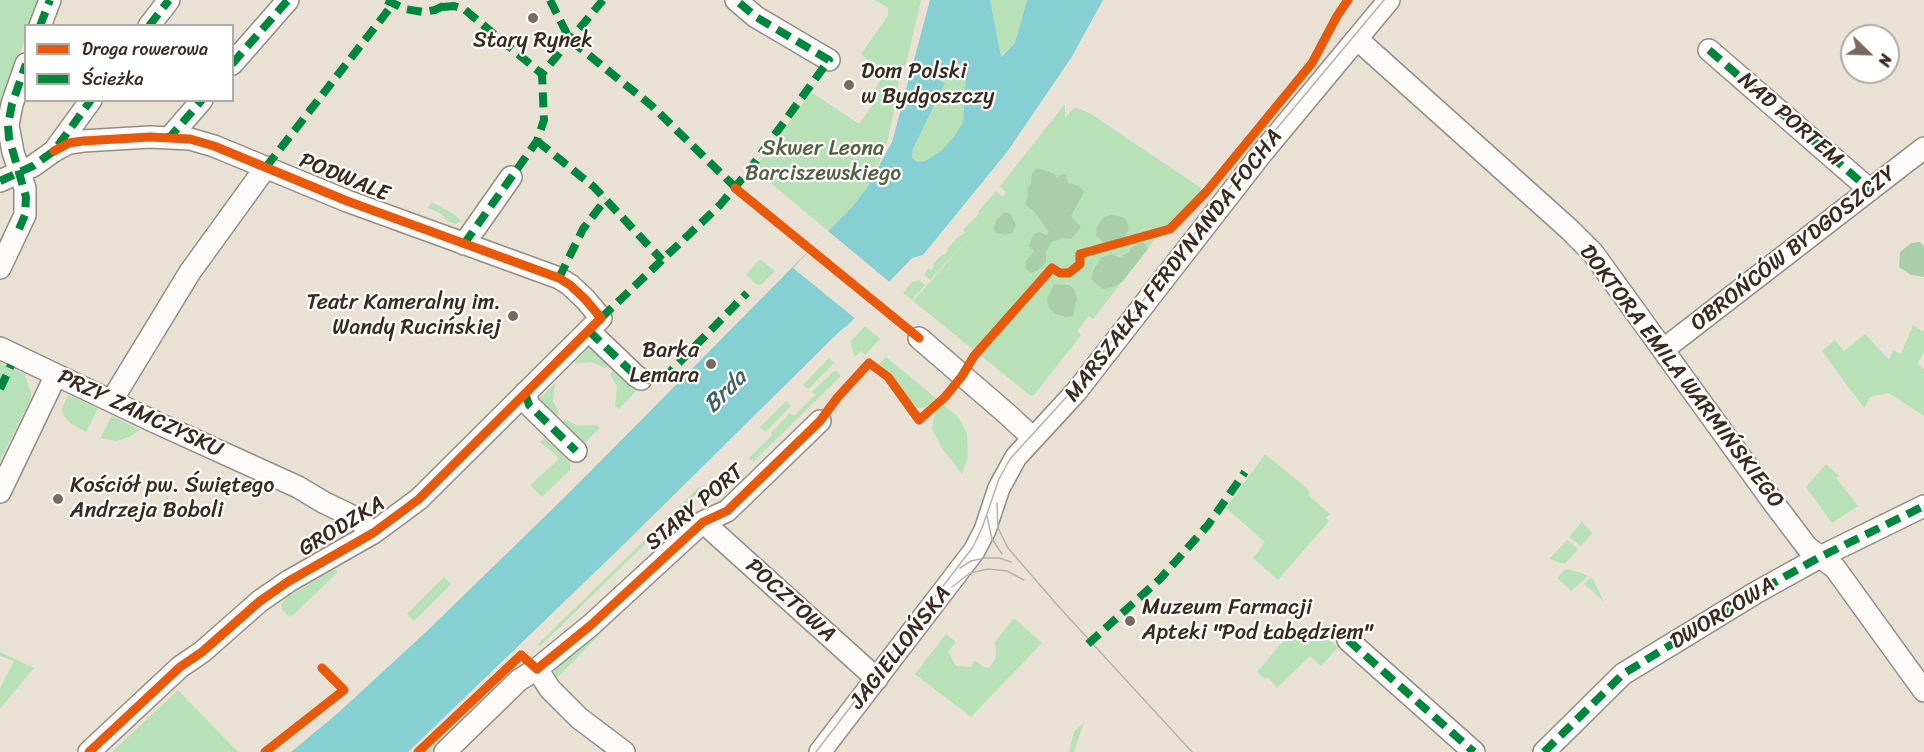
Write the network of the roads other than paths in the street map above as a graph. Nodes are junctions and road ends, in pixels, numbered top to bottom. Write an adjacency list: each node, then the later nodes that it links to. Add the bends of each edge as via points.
1 (50, 0): 6 (street)
2 (169, 0): 7 (street)
3 (288, 0): 11 (street)
4 (736, 0): 10 (street, via 756,17)
5 (1389, 0): 8 (street, MARSZAŁKA FERDYNANDA FOCHA)
6 (41, 24)
7 (151, 24)
8 (1357, 39): 27 (street, DOKTORA EMILA WARMIŃSKIEGO, via 1581,241); 33 (street, MARSZAŁKA FERDYNANDA FOCHA, via 1262,153 1086,379)
9 (1709, 50): 21 (street, NAD PORTEM)
10 (829, 60)
11 (234, 62)
12 (24, 70): 19 (street, via 8,125)
13 (90, 102): 17 (street)
14 (200, 102): 15 (street)
15 (170, 137): 17 (street, PODWALE, via 83,141); 18 (street, PODWALE, via 214,146)
16 (1924, 148): 21 (street, OBROŃCÓW BYDGOSZCZY)
17 (54, 152): 19 (street)
18 (266, 167): 22 (street, PODWALE); 31 (street, via 190,272)
19 (9, 177): 23 (street, via 27,197 26,215)
20 (512, 177): 22 (street)
21 (1870, 190): 27 (street, OBROŃCÓW BYDGOSZCZY)
22 (464, 244): 24 (street, PODWALE, via 559,278 585,299)
23 (0, 268)
24 (595, 325): 29 (street, PODWALE); 30 (street, GRODZKA)
25 (919, 338): 33 (street)
26 (0, 348): 28 (street, PRZY ZAMCZYSKU)
27 (1664, 349): 40 (street, DOKTORA EMILA WARMIŃSKIEGO, via 1773,502 1807,547)
28 (56, 375): 31 (street, PRZY ZAMCZYSKU); 35 (street)
29 (641, 379)
30 (525, 393): 34 (street, via 529,405); 38 (street, GRODZKA, via 419,499)
31 (112, 400): 38 (street, PRZY ZAMCZYSKU, via 298,487 356,518)
32 (820, 420): 37 (street, STARY PORT, via 727,511)
33 (1033, 438): 39 (street, MARSZAŁKA FERDYNANDA FOCHA, via 1004,476)
34 (576, 451)
35 (0, 492)
36 (1924, 506): 40 (street, DWORCOWA)
37 (703, 522): 42 (street, STARY PORT); 43 (street, POCZTOWA)
38 (373, 532): 46 (street, GRODZKA, via 260,601 180,667)
39 (980, 542): 43 (street, JAGIELLOŃSKA)
40 (1820, 557): 44 (street, DOKTORA EMILA WARMIŃSKIEGO, via 1835,568); 52 (street, DWORCOWA, via 1623,674)
41 (1348, 640): 51 (street)
42 (537, 669): 47 (street, STARY PORT, via 519,680); 48 (street, via 550,689 579,718)
43 (877, 679): 45 (street, JAGIELLOŃSKA)
44 (1924, 691)
45 (844, 722): 49 (street, JAGIELLOŃSKA); 50 (street)
46 (89, 752)
47 (446, 752)
48 (624, 752)
49 (820, 752)
50 (844, 752)
51 (1474, 752)
52 (1544, 752)

